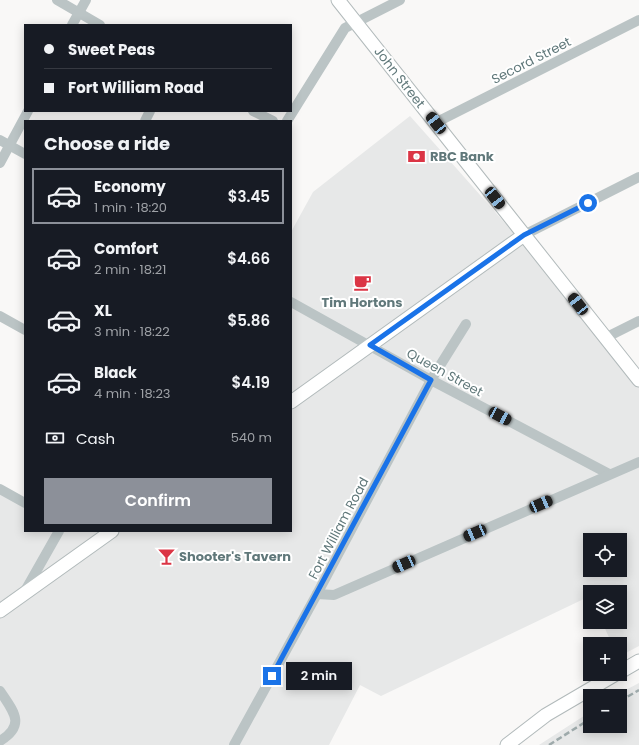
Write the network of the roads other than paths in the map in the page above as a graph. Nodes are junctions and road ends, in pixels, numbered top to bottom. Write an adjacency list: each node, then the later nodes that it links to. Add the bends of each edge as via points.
1 (57, 0): 5 (street)
2 (86, 0): 5 (street)
3 (338, 0): 7 (main road, John Street)
4 (400, 0): 7 (street)
5 (79, 12): 8 (street); 9 (street)
6 (639, 20): 14 (street, Secord Street)
7 (357, 22): 13 (street, via 345,28); 14 (main road, John Street)
8 (73, 24)
9 (98, 24)
10 (27, 112): 16 (street)
11 (255, 112): 12 (street)
12 (271, 120)
13 (288, 120)
14 (436, 123): 20 (main road, John Street)
15 (0, 140): 16 (street)
16 (10, 145): 17 (street); 18 (street)
17 (24, 153)
18 (0, 163)
19 (639, 177): 20 (street)
20 (524, 235): 26 (main road, John Street); 27 (main road)
21 (292, 303): 27 (street, Queen Street)
22 (0, 316): 25 (street)
23 (639, 320): 26 (street)
24 (466, 324): 28 (street, Fort William Road)
25 (24, 329)
26 (605, 338): 29 (main road, John Street)
27 (370, 345): 28 (street, Queen Street); 30 (main road)
28 (431, 380): 32 (street, Queen Street); 37 (street, Fort William Road)
29 (639, 380)
30 (292, 401)
31 (639, 462): 32 (street)
32 (609, 474): 37 (street, via 334,594)
33 (0, 489): 34 (street)
34 (24, 502)
35 (58, 532): 38 (street)
36 (111, 532): 38 (main road)
37 (318, 594): 45 (street, Fort William Road)
38 (24, 595): 39 (main road)
39 (0, 611)
40 (639, 661): 41 (main road)
41 (627, 668)
42 (604, 681): 46 (main road, via 546,715)
43 (0, 691): 44 (street, via 15,718 16,725 14,730)
44 (0, 741)
45 (234, 745)
46 (507, 745)

